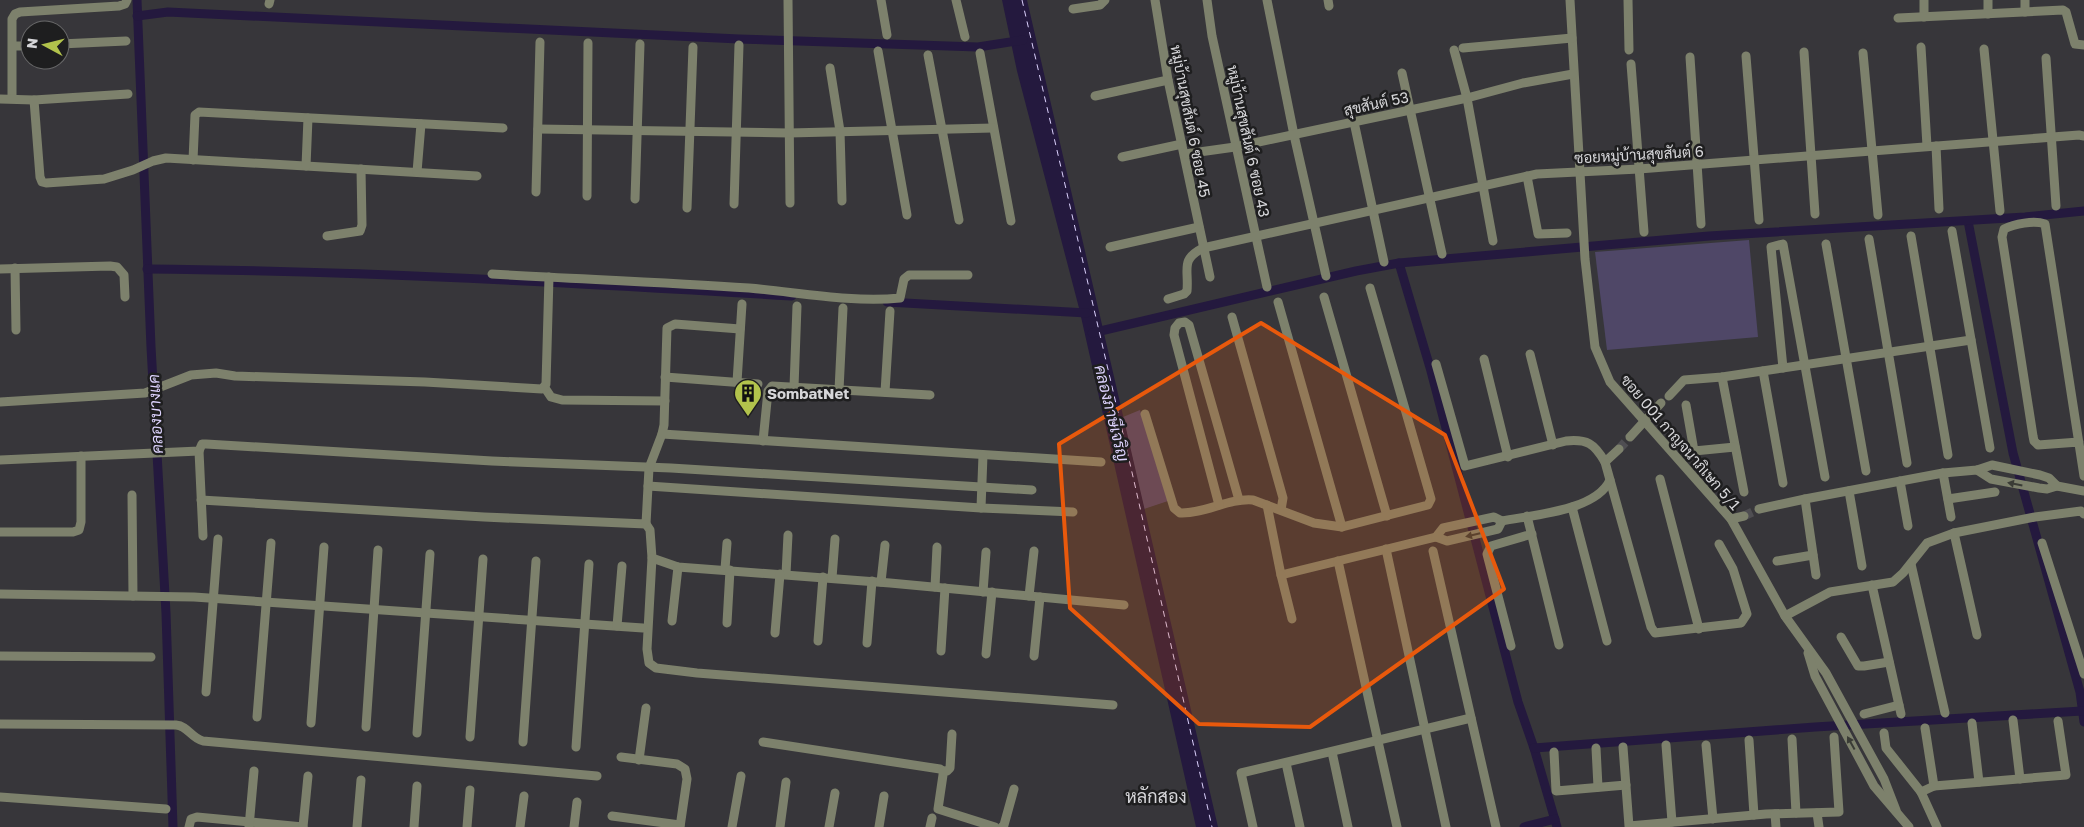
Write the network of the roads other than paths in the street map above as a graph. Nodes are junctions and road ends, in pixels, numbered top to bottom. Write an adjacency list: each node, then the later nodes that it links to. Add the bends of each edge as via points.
1 (127, 0): 29 (street, via 120,6 15,14 12,20)
2 (788, 0): 68 (street)
3 (881, 0): 19 (street)
4 (956, 0): 20 (street)
5 (1105, 0): 14 (street, via 1100,5)
6 (1154, 0): 47 (street, หมู่บ้านสุขสันต์ 6 ซอย 45)
7 (1207, 0): 74 (street, หมู่บ้านสุขสันต์ 6 ซอย 43)
8 (1267, 0): 69 (street)
9 (1570, 0): 21 (street, ซอย 001 กาญจนาภิเษก 5/1)
10 (1628, 0): 34 (street)
11 (1924, 0): 17 (street)
12 (1988, 0): 16 (street)
13 (2025, 0): 15 (street)
14 (1074, 9)
15 (2025, 12): 16 (street); 28 (street, via 2063,10 2075,44)
16 (1988, 14): 17 (street)
17 (1924, 16): 18 (street)
18 (1898, 18)
19 (888, 35)
20 (965, 37)
21 (1572, 38): 46 (street, ซอย 001 กาญจนาภิเษก 5/1); 51 (street, via 1458,49)
22 (126, 41): 25 (street)
23 (540, 42): 60 (street)
24 (588, 43): 62 (street)
25 (70, 44)
26 (640, 44): 64 (street)
27 (739, 45): 67 (street)
28 (2084, 45)
29 (13, 46): 30 (street); 50 (street)
30 (20, 46)
31 (693, 47): 66 (street)
32 (1921, 47): 73 (street)
33 (1984, 49): 72 (street)
34 (1629, 50)
35 (878, 51): 63 (street)
36 (1804, 52): 77 (street)
37 (980, 53): 59 (street)
38 (1863, 53): 76 (street)
39 (928, 55): 61 (street)
40 (1746, 56): 80 (street)
41 (1690, 57): 81 (street)
42 (2046, 58): 71 (street)
43 (1631, 64): 84 (street)
44 (830, 68): 65 (street)
45 (1402, 73): 54 (street)
46 (1573, 74): 51 (street, สุขสันต์ 53); 86 (street, ซอย 001 กาญจนาภิเษก 5/1)
47 (1168, 80): 49 (street); 75 (street, หมู่บ้านสุขสันต์ 6 ซอย 45)
48 (128, 94): 53 (street)
49 (1095, 96)
50 (12, 98): 52 (street); 53 (street)
51 (1467, 98): 54 (street, สุขสันต์ 53); 89 (street)
52 (0, 99)
53 (34, 100): 79 (street, via 42,182 104,179 166,158)
54 (1410, 110): 56 (street, สุขสันต์ 53); 92 (street)
55 (308, 118): 57 (street); 79 (street, via 199,112 195,115); 82 (street)
56 (1354, 122): 69 (street, สุขสันต์ 53); 100 (street)
57 (421, 124): 58 (street); 85 (street)
58 (503, 128)
59 (993, 128): 61 (street); 107 (street)
60 (538, 129): 62 (street); 90 (street)
61 (941, 129): 63 (street); 105 (street)
62 (588, 130): 64 (street); 91 (street)
63 (892, 130): 65 (street); 103 (street)
64 (637, 131): 66 (street); 93 (street)
65 (840, 131): 68 (street); 94 (street)
66 (690, 132): 67 (street); 98 (street)
67 (736, 132): 68 (street); 96 (street)
68 (789, 133): 95 (street)
69 (1294, 135): 74 (street, สุขสันต์ 53); 108 (street)
70 (2084, 136): 71 (street, ซอยหมู่บ้านสุขสันต์ 6)
71 (2051, 137): 72 (street, ซอยหมู่บ้านสุขสันต์ 6); 97 (street)
72 (1992, 141): 73 (street, ซอยหมู่บ้านสุขสันต์ 6); 101 (street)
73 (1932, 146): 76 (street, ซอยหมู่บ้านสุขสันต์ 6); 99 (street)
74 (1235, 147): 75 (street, สุขสันต์ 53); 115 (street, หมู่บ้านสุขสันต์ 6 ซอย 43)
75 (1183, 149): 78 (street, สุขสันต์ 53); 110 (street, หมู่บ้านสุขสันต์ 6 ซอย 45)
76 (1872, 152): 77 (street, ซอยหมู่บ้านสุขสันต์ 6); 104 (street)
77 (1812, 156): 80 (street, ซอยหมู่บ้านสุขสันต์ 6); 102 (street)
78 (1122, 157)
79 (193, 160): 82 (street)
80 (1754, 160): 81 (street, ซอยหมู่บ้านสุขสันต์ 6); 106 (street)
81 (1698, 165): 84 (street, ซอยหมู่บ้านสุขสันต์ 6); 109 (street)
82 (306, 166): 83 (street)
83 (361, 169): 85 (street); 114 (street, via 360,231)
84 (1640, 169): 86 (street, ซอยหมู่บ้านสุขสันต์ 6); 112 (street)
85 (417, 172): 87 (street)
86 (1579, 172): 88 (street, ซอยหมู่บ้านสุขสันต์ 6); 169 (street, ซอย 001 กาญจนาภิเษก 5/1, via 1595,347 1610,382)
87 (477, 176)
88 (1526, 176): 89 (street, ซอยหมู่บ้านสุขสันต์ 6); 113 (street, via 1538,234)
89 (1484, 184): 92 (street, ซอยหมู่บ้านสุขสันต์ 6); 118 (street)
90 (536, 192)
91 (587, 196)
92 (1430, 197): 100 (street, ซอยหมู่บ้านสุขสันต์ 6); 122 (street)
93 (635, 199)
94 (842, 202)
95 (790, 203)
96 (734, 204)
97 (2056, 206)
98 (687, 208)
99 (1939, 209)
100 (1372, 210): 108 (street, ซอยหมู่บ้านสุขสันต์ 6); 123 (street)
101 (2000, 211)
102 (1815, 214)
103 (907, 215)
104 (1878, 215)
105 (959, 220)
106 (1759, 220)
107 (1011, 221)
108 (1314, 223): 115 (street, ซอยหมู่บ้านสุขสันต์ 6); 128 (street)
109 (1701, 224)
110 (1199, 227): 120 (street); 121 (street, หมู่บ้านสุขสันต์ 6 ซอย 45)
111 (1952, 231): 144 (street)
112 (1644, 232)
113 (1568, 233)
114 (327, 236)
115 (1256, 236): 121 (street, ซอยหมู่บ้านสุขสันต์ 6); 131 (street, หมู่บ้านสุขสันต์ 6 ซอย 43)
116 (1911, 236): 145 (street)
117 (1869, 239): 146 (street)
118 (1494, 241)
119 (1826, 244): 149 (street)
120 (1110, 247)
121 (1203, 248): 129 (street, หมู่บ้านสุขสันต์ 6 ซอย 45); 135 (street, via 1190,254 1187,262 1187,291)
122 (1442, 254)
123 (1384, 262)
124 (15, 268): 125 (street); 133 (street, via 117,267 124,274); 143 (street)
125 (0, 269)
126 (492, 274): 130 (street)
127 (968, 275): 130 (street, via 909,276 904,279 900,298 890,299)
128 (1326, 276)
129 (1210, 277)
130 (549, 278): 158 (street)
131 (1267, 287)
132 (1370, 288): 218 (street, via 1431,499 1424,507)
133 (125, 297)
134 (1324, 297): 218 (street)
135 (1168, 299)
136 (1278, 302): 225 (street)
137 (742, 304): 142 (street)
138 (797, 306): 159 (street)
139 (843, 308): 160 (street)
140 (890, 311): 161 (street)
141 (1232, 317): 214 (street, via 1283,498)
142 (740, 329): 154 (street, via 670,325 666,332); 156 (street)
143 (16, 330)
144 (1971, 340): 145 (street); 176 (street)
145 (1930, 346): 146 (street); 180 (street)
146 (1888, 352): 149 (street); 186 (street)
147 (1530, 354): 174 (street)
148 (1484, 359): 182 (street)
149 (1846, 359): 151 (street); 189 (street)
150 (1436, 364): 182 (street, via 1463,465 1468,467)
151 (1805, 365): 152 (street); 152 (street, via 1783,244 1771,246); 192 (street)
152 (1783, 368): 153 (street)
153 (1762, 371): 155 (street); 196 (street)
154 (665, 377): 156 (street); 164 (street)
155 (1722, 377): 163 (street, via 1684,380); 175 (street)
156 (737, 382): 157 (street)
157 (758, 384)
158 (544, 388): 164 (street, via 551,397 562,400); 165 (street, via 216,373 191,375 145,393)
159 (794, 388): 160 (street); 172 (street, via 769,388)
160 (839, 390): 161 (street)
161 (885, 392): 162 (street)
162 (930, 394)
163 (1669, 396)
164 (664, 401): 170 (street)
165 (0, 402)
166 (1661, 403): 169 (street)
167 (1686, 405): 175 (street, via 1694,451)
168 (1144, 414): 211 (street, via 1174,508 1180,513 1190,514)
169 (1643, 422): 171 (street); 222 (street, ซอย 001 กาญจนาภิเษก 5/1)
170 (662, 434): 172 (street); 187 (street)
171 (1630, 437)
172 (763, 441): 179 (street)
173 (2079, 442): 173 (street, via 2038,445 2033,436 2002,236 2004,229 2045,224); 191 (street)
174 (1553, 445): 182 (street); 185 (street, via 1579,440 1591,444)
175 (1736, 447): 203 (street)
176 (1990, 448)
177 (1619, 449): 185 (street)
178 (199, 451): 181 (street); 187 (street, via 202,444 206,444); 208 (street)
179 (983, 455): 184 (street); 199 (street)
180 (1948, 455)
181 (81, 456): 183 (street); 227 (street, via 81,522 78,530)
182 (1508, 457)
183 (0, 460)
184 (1101, 462)
185 (1605, 462): 194 (street)
186 (1907, 463)
187 (649, 468): 197 (street); 199 (street)
188 (1977, 470): 190 (street); 198 (street, one-way to 188, via 2047,489 1991,479); 198 (street, via 1992,465 2040,475)
189 (1866, 471)
190 (1943, 474): 195 (street); 207 (street)
191 (2084, 476)
192 (1825, 477)
193 (1660, 479): 288 (street)
194 (1610, 480): 212 (street, via 1598,496); 288 (street, via 1652,631)
195 (1900, 481): 201 (street); 226 (street)
196 (1783, 483)
197 (648, 486): 213 (street); 224 (street)
198 (2057, 486): 202 (street)
199 (982, 488): 200 (street); 213 (street)
200 (1032, 490)
201 (1849, 491): 206 (street); 258 (street)
202 (2084, 491)
203 (1744, 492)
204 (1995, 492): 207 (street)
205 (132, 496): 270 (street)
206 (1805, 499): 215 (street); 248 (street)
207 (1948, 499): 221 (street)
208 (201, 500): 224 (street); 231 (street)
209 (1239, 500): 210 (street); 211 (street); 211 (street, via 1189,325 1179,323 1174,335)
210 (1267, 505): 214 (street); 261 (street)
211 (1219, 506)
212 (1572, 507): 219 (street); 293 (street)
213 (981, 508): 216 (street)
214 (1281, 510): 225 (street, via 1314,523)
215 (1760, 510)
216 (1073, 512)
217 (2084, 514): 228 (street, via 2081,511 2035,517)
218 (1387, 516): 225 (street)
219 (1527, 516): 223 (street); 229 (street)
220 (1744, 516): 222 (street)
221 (1951, 517)
222 (1731, 519): 279 (street, ซอย 001 กาญจนาภิเษก 5/1)
223 (1498, 522): 232 (street, via 1446,528); 232 (street, one-way to 232, via 1447,541)
224 (646, 524): 249 (street, via 650,530)
225 (1342, 526)
226 (1908, 526)
227 (0, 532)
228 (1954, 533): 255 (street, via 1926,543); 290 (street)
229 (1532, 534): 295 (street); 296 (street, via 1490,546 1486,554)
230 (788, 535): 260 (street)
231 (203, 536)
232 (1436, 537): 242 (street)
233 (218, 539): 273 (street)
234 (835, 539): 263 (street)
235 (271, 542): 274 (street)
236 (727, 543): 259 (street)
237 (2042, 543): 304 (street)
238 (1719, 544): 288 (street, via 1733,569 1747,614 1741,623)
239 (885, 545): 264 (street)
240 (324, 547): 276 (street)
241 (937, 547): 266 (street)
242 (1386, 549): 251 (street); 319 (street)
243 (378, 550): 277 (street)
244 (1034, 551): 271 (street)
245 (1433, 551): 311 (street)
246 (986, 552): 268 (street)
247 (430, 554): 278 (street)
248 (1813, 554): 253 (street); 262 (street)
249 (652, 558): 257 (street); 306 (street, via 647,649 649,663 656,668)
250 (483, 559): 280 (street)
251 (1338, 560): 261 (street); 327 (street)
252 (536, 561): 282 (street)
253 (1777, 561)
254 (588, 564): 285 (street)
255 (1911, 564): 265 (street, via 1893,582); 308 (street)
256 (622, 566): 286 (street)
257 (678, 566): 259 (street); 283 (street)
258 (1862, 566)
259 (728, 570): 260 (street); 284 (street)
260 (783, 574): 263 (street); 289 (street)
261 (1281, 574): 281 (street)
262 (1816, 575)
263 (828, 578): 264 (street); 292 (street)
264 (877, 582): 266 (street); 294 (street)
265 (1872, 585): 279 (street, via 1830,592); 303 (street)
266 (936, 587): 267 (street)
267 (945, 588): 268 (street); 298 (street)
268 (987, 592): 271 (street); 299 (street)
269 (0, 594): 270 (street)
270 (134, 596): 273 (street)
271 (1029, 596): 272 (street)
272 (1040, 597): 275 (street); 301 (street)
273 (214, 598): 274 (street); 305 (street)
274 (266, 602): 276 (street); 310 (street)
275 (1124, 605)
276 (319, 606): 277 (street); 314 (street)
277 (374, 610): 278 (street); 317 (street)
278 (426, 613): 280 (street); 320 (street)
279 (1785, 616): 297 (street, ซอย 001 กาญจนาภิเษก 5/1)
280 (479, 617): 282 (street); 323 (street)
281 (1292, 619)
282 (532, 620): 285 (street); 328 (street)
283 (672, 621)
284 (727, 623)
285 (585, 624): 286 (street); 332 (street)
286 (617, 626): 287 (street)
287 (644, 628)
288 (1699, 629)
289 (776, 633)
290 (1977, 635)
291 (1841, 637): 303 (street, via 1858,666)
292 (818, 640)
293 (1607, 641)
294 (867, 643)
295 (1559, 645)
296 (1511, 646)
297 (1805, 646): 362 (street, ซอย 001 กาญจนาภิเษก 5/1, via 1826,673 1884,779); 362 (street, ซอย 001 กาญจนาภิเษก 5/1, one-way to 297, via 1874,786 1814,676)
298 (941, 651)
299 (986, 654)
300 (0, 656): 302 (street)
301 (1034, 656)
302 (150, 657)
303 (1890, 662): 309 (street, via 1900,710)
304 (2084, 674)
305 (206, 692)
306 (1113, 704)
307 (646, 708): 338 (street)
308 (1945, 713)
309 (1864, 714)
310 (257, 717)
311 (1471, 718): 319 (street); 394 (street)
312 (2013, 720): 345 (street)
313 (2058, 721): 345 (street, via 2066,775)
314 (311, 723)
315 (1972, 723): 348 (street)
316 (0, 724): 343 (street, via 173,725 182,726 192,737 203,741)
317 (366, 727)
318 (1925, 728): 351 (street)
319 (1425, 729): 327 (street); 393 (street)
320 (417, 733)
321 (1884, 733): 355 (street, via 1886,748)
322 (952, 734): 341 (street, via 950,768)
323 (470, 737)
324 (1834, 737): 363 (street, via 1839,812)
325 (1792, 739): 364 (street)
326 (1749, 740): 366 (street)
327 (1378, 741): 335 (street); 392 (street)
328 (523, 742)
329 (763, 742): 341 (street)
330 (1666, 745): 370 (street)
331 (1706, 745): 369 (street)
332 (576, 747)
333 (1624, 747): 349 (street)
334 (1596, 748): 352 (street)
335 (1332, 752): 339 (street); 391 (street)
336 (1554, 752): 352 (street, via 1556,791)
337 (621, 757): 338 (street)
338 (638, 760): 374 (street, via 677,764 685,769 687,779)
339 (1286, 763): 389 (street, via 1241,774); 390 (street)
340 (254, 771): 372 (street)
341 (943, 771): 373 (street, via 938,809)
342 (308, 776): 377 (street)
343 (597, 776)
344 (741, 776): 383 (street)
345 (2020, 779): 348 (street)
346 (361, 780): 378 (street)
347 (786, 782): 384 (street)
348 (1978, 782): 351 (street)
349 (1626, 785): 352 (street); 375 (street, via 1629,826)
350 (417, 786): 379 (street)
351 (1934, 786): 355 (street)
352 (1598, 787)
353 (1014, 789): 388 (street)
354 (470, 790): 380 (street)
355 (1921, 792): 399 (street)
356 (835, 794): 385 (street)
357 (524, 796): 381 (street)
358 (884, 796): 386 (street)
359 (0, 797): 361 (street)
360 (576, 802): 382 (street)
361 (166, 809)
362 (1896, 810): 398 (street, ซอย 001 กาญจนาภิเษก 5/1)
363 (1817, 812): 364 (street); 397 (street)
364 (1796, 813): 365 (street)
365 (1775, 814): 366 (street); 396 (street)
366 (1754, 815): 368 (street)
367 (612, 816): 374 (street)
368 (1733, 817): 369 (street); 395 (street)
369 (1712, 819): 371 (street)
370 (1672, 822): 371 (street); 375 (street)
371 (1689, 824)
372 (249, 825): 376 (street, via 191,818); 377 (street)
373 (978, 825): 387 (street)
374 (680, 826)
375 (1648, 826)
376 (189, 827)
377 (303, 827)
378 (357, 827)
379 (414, 827)
380 (467, 827)
381 (520, 827)
382 (574, 827)
383 (732, 827)
384 (780, 827)
385 (829, 827)
386 (879, 827)
387 (995, 827)
388 (1002, 827)
389 (1253, 827)
390 (1300, 827)
391 (1348, 827)
392 (1397, 827)
393 (1446, 827)
394 (1496, 827)
395 (1734, 827)
396 (1776, 827)
397 (1819, 827)
398 (1909, 827)
399 (1936, 827)

